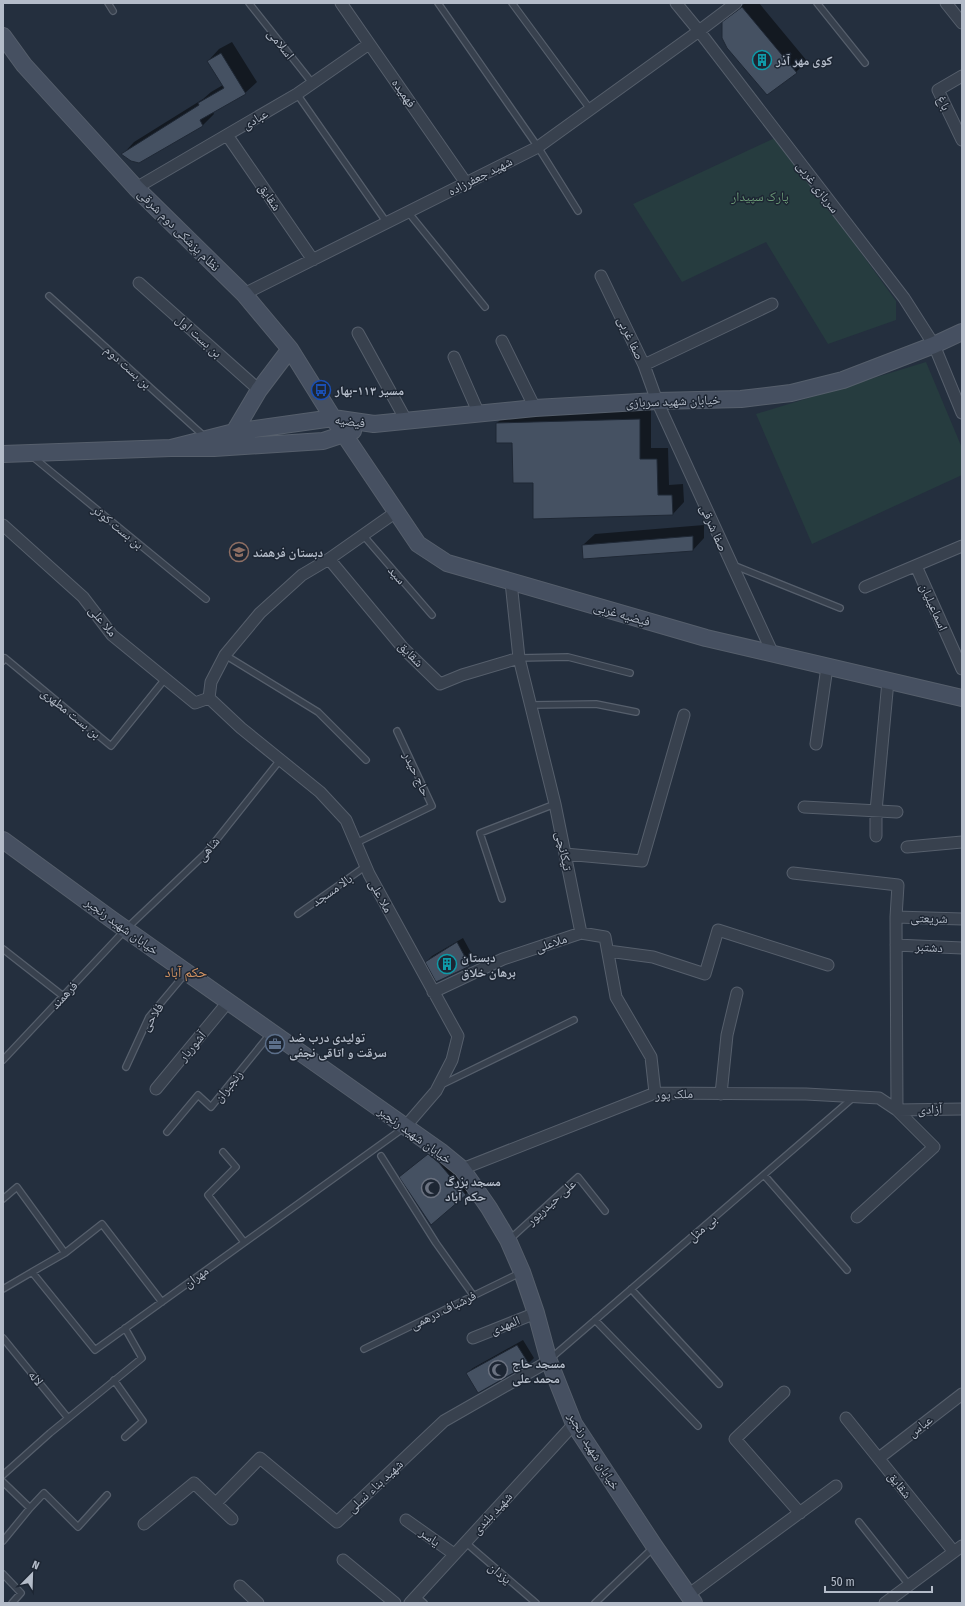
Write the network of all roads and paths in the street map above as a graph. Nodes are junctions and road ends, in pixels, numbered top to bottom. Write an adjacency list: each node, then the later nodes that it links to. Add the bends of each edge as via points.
1 (108, 3): 10 (lane)
2 (249, 3): 17 (lane, اسلامی)
3 (341, 3): 14 (street, فهمیده)
4 (438, 3): 22 (lane)
5 (512, 3): 19 (lane)
6 (676, 3): 12 (street, سربازی غربی)
7 (736, 3): 12 (street, شهید جعفرزاده)
8 (817, 3): 15 (lane)
9 (946, 3): 11 (street)
10 (113, 11)
11 (962, 23)
12 (699, 31): 19 (street, شهید جعفرزاده); 38 (street, سربازی غربی, via 904,298)
13 (3, 36): 24 (street, نظام پزشکی دوم شرقی, via 24,65)
14 (370, 44): 17 (street, عبادی); 23 (street, فهمیده)
15 (865, 63)
16 (962, 76): 21 (street, باغ, via 938,90)
17 (313, 84): 18 (street, عبادی)
18 (297, 94): 20 (street, عبادی); 27 (lane)
19 (590, 109): 22 (street, شهید جعفرزاده)
20 (227, 135): 24 (street, عبادی); 28 (street, شقایق)
21 (962, 140)
22 (538, 146): 23 (street, شهید جعفرزاده); 25 (lane)
23 (466, 183): 26 (street, شهید جعفرزاده)
24 (136, 188): 31 (street, نظام پزشکی دوم شرقی)
25 (578, 211)
26 (408, 212): 27 (street, شهید جعفرزاده); 34 (lane)
27 (387, 223): 28 (street, شهید جعفرزاده)
28 (313, 260): 31 (street, شهید جعفرزاده)
29 (601, 276): 41 (street, صفا غربی)
30 (139, 283): 42 (street, بن بست اول)
31 (244, 294): 39 (street, نظام پزشکی دوم شرقی)
32 (49, 296): 52 (lane, بن بست دوم)
33 (772, 304): 41 (street)
34 (485, 307)
35 (962, 332): 38 (street, خیابان شهید سربازی)
36 (358, 333): 48 (street)
37 (502, 341): 44 (street)
38 (934, 345): 43 (street, خیابان شهید سربازی, via 843,380 791,392 741,399); 45 (street, سربازی غربی)
39 (290, 350): 42 (street); 47 (street, نظام پزشکی دوم شرقی)
40 (454, 357): 46 (street)
41 (644, 365): 43 (street, صفا غربی)
42 (259, 390): 50 (street)
43 (657, 401): 44 (street, خیابان شهید سربازی); 61 (street, صفا شرقی)
44 (536, 408): 46 (street, خیابان شهید سربازی)
45 (962, 413)
46 (479, 414): 48 (street, خیابان شهید سربازی)
47 (333, 418): 49 (street, فیضیه); 50 (street, فیضیه); 51 (street, نظام پزشکی دوم شرقی)
48 (407, 422): 49 (street, خیابان شهید سربازی)
49 (374, 424): 51 (street, فیضیه)
50 (234, 432): 52 (street, فیضیه)
51 (344, 434): 53 (street, فیضیه, via 323,440 214,448); 56 (street, فیضیه غربی)
52 (206, 438): 53 (street, فیضیه)
53 (171, 448): 55 (street, فیضیه)
54 (3, 454): 55 (street, فیضیه)
55 (30, 455): 65 (lane, بن بست کوثر)
56 (396, 512): 58 (street); 63 (street, فیضیه غربی, via 418,544 446,563)
57 (3, 525): 75 (street, ملا علی, via 83,597 112,635)
58 (362, 535): 60 (street); 67 (lane, سید)
59 (962, 546): 62 (street)
60 (329, 559): 69 (street, via 302,575 260,613); 70 (street, شقایق, via 404,648 440,684)
61 (731, 564): 66 (lane); 68 (street, صفا شرقی)
62 (916, 566): 64 (street); 73 (street, اسماعیلیان)
63 (511, 582): 68 (street, فیضیه غربی, via 706,638); 70 (street, تیکانچی)
64 (865, 587)
65 (206, 599)
66 (840, 608)
67 (432, 616)
68 (773, 654): 72 (street, فیضیه غربی)
69 (225, 655): 77 (street, via 211,682); 85 (lane, via 318,712)
70 (519, 658): 74 (lane, via 568,657); 79 (street, تیکانچی)
71 (3, 661): 75 (lane, بن بست مطهری, via 5,658 111,746)
72 (827, 667): 76 (street, فیضیه غربی); 83 (street)
73 (962, 669)
74 (630, 673)
75 (165, 679): 77 (street, ملا علی, via 195,703)
76 (888, 681): 78 (street, فیضیه غربی); 88 (street)
77 (209, 698): 84 (street, ملا علی)
78 (962, 698)
79 (531, 705): 80 (lane, via 596,704); 86 (street, تیکانچی)
80 (636, 712)
81 (684, 715): 95 (street, via 642,861)
82 (397, 731): 93 (lane, حاج حیدر, via 432,806)
83 (816, 744)
84 (280, 760): 93 (street, ملا علی, via 320,792 346,820); 102 (lane, شاهی, via 206,853)
85 (366, 760)
86 (555, 804): 95 (street, تیکانچی); 98 (lane, via 480,833)
87 (804, 807): 88 (street)
88 (876, 811): 89 (street); 90 (street)
89 (897, 812)
90 (876, 836)
91 (3, 840): 102 (street, خیابان شهید رنجبر)
92 (962, 842): 94 (street)
93 (356, 844): 96 (street, ملا علی)
94 (907, 847)
95 (565, 854): 103 (street, تیکانچی)
96 (366, 866): 99 (lane, بالا مسجد); 110 (street, ملا علی)
97 (793, 873): 100 (street, via 898,884)
98 (502, 899)
99 (298, 914)
100 (896, 917): 101 (street, شریعتی); 104 (street)
101 (962, 919)
102 (126, 929): 109 (street, خیابان شهید رنجبر); 112 (lane, فرهمند)
103 (581, 932): 107 (street, via 605,937); 110 (street, ملاعلی, via 503,959)
104 (896, 945): 105 (street, دشتبر); 124 (street)
105 (962, 948)
106 (3, 949): 112 (lane)
107 (608, 951): 108 (street, via 653,957 705,974 718,930); 120 (street, via 616,997 651,1057)
108 (828, 965)
109 (186, 972): 113 (street, خیابان شهید رنجبر); 117 (lane, فلاحی, via 149,1017)
110 (433, 992): 118 (street, ملا علی, via 458,1036 452,1060)
111 (737, 993): 121 (street, via 727,1035)
112 (63, 996): 116 (lane, فرهمند)
113 (228, 1002): 115 (street, خیابان شهید رنجبر); 119 (street, آشوربار)
114 (574, 1020): 118 (lane)
115 (272, 1033): 125 (street, خیابان شهید رنجبر); 126 (lane, رنجبران, via 211,1107 198,1095)
116 (4, 1057)
117 (126, 1067)
118 (438, 1087): 125 (street, ملا علی)
119 (156, 1089)
120 (655, 1093): 121 (street, ملک پور); 129 (street, ملک پور)
121 (721, 1094): 122 (street, ملک پور)
122 (855, 1096): 124 (street, ملک پور, via 879,1098); 130 (lane, بی مثل)
123 (962, 1109): 124 (street, آزادی)
124 (897, 1110): 133 (street, ملک پور, via 934,1147)
125 (405, 1127): 129 (street, خیابان شهید رنجبر); 135 (lane, مهران)
126 (167, 1132)
127 (223, 1152): 135 (lane, via 236,1167 208,1195)
128 (381, 1156): 142 (lane, via 436,1243)
129 (462, 1169): 134 (street, خیابان شهید رنجبر)
130 (764, 1175): 137 (lane); 141 (lane, بی مثل)
131 (3, 1199): 136 (lane, via 17,1187)
132 (605, 1211): 134 (lane, علی‌ حیدرپور, via 578,1177)
133 (857, 1217)
134 (508, 1240): 139 (street, خیابان شهید رنجبر)
135 (244, 1242): 143 (lane, مهران)
136 (65, 1253): 138 (lane); 143 (lane, via 102,1224)
137 (847, 1270)
138 (32, 1272): 140 (lane); 146 (lane, مهران, via 95,1350)
139 (522, 1272): 142 (lane, فرشباف درهمی); 144 (street, خیابان شهید رنجبر)
140 (3, 1289)
141 (631, 1290): 145 (lane, بی مثل); 152 (lane)
142 (473, 1295): 149 (lane, فرشباف درهمی)
143 (162, 1302): 146 (lane, مهران)
144 (536, 1313): 148 (street, المهدی); 150 (street, خیابان شهید رنجبر)
145 (595, 1320): 150 (lane, بی مثل); 158 (lane)
146 (125, 1328): 151 (lane, via 142,1358)
147 (3, 1338): 155 (lane, لاله)
148 (473, 1338)
149 (364, 1349)
150 (549, 1360): 157 (street, خیابان شهید رنجبر); 165 (street, شهید بناء نسلی, via 444,1421 337,1522 260,1458)
151 (114, 1380): 155 (lane); 159 (lane, via 143,1421)
152 (719, 1384)
153 (784, 1392): 167 (street, via 735,1439)
154 (962, 1394): 160 (street, عباس)
155 (68, 1418): 161 (lane)
156 (846, 1418): 160 (street, شقایق)
157 (574, 1424): 173 (street, شهید بلندی); 174 (street, خیابان شهید رنجبر)
158 (698, 1426)
159 (125, 1437)
160 (879, 1458): 175 (street, شقایق)
161 (3, 1475)
162 (3, 1482): 166 (lane)
163 (836, 1486): 167 (street)
164 (107, 1495): 166 (lane, via 78,1527 44,1492)
165 (216, 1503): 168 (street); 171 (street, via 194,1483)
166 (30, 1508): 172 (lane)
167 (800, 1514): 181 (street)
168 (232, 1519)
169 (406, 1520): 176 (street, یاسر)
170 (859, 1522): 179 (lane)
171 (144, 1524)
172 (3, 1541)
173 (465, 1542): 176 (street, شهید بلندی); 186 (lane, یزدان)
174 (655, 1547): 181 (street, خیابان شهید رنجبر); 187 (lane)
175 (958, 1549): 179 (street)
176 (454, 1554): 182 (street, شهید بلندی)
177 (343, 1560): 185 (street)
178 (3, 1574): 183 (lane, via 21,1592)
179 (910, 1585): 188 (street)
180 (240, 1586): 184 (street)
181 (691, 1599)
182 (417, 1601)
183 (12, 1603)
184 (258, 1603)
185 (395, 1603)
186 (536, 1603)
187 (596, 1603)
188 (885, 1603)

